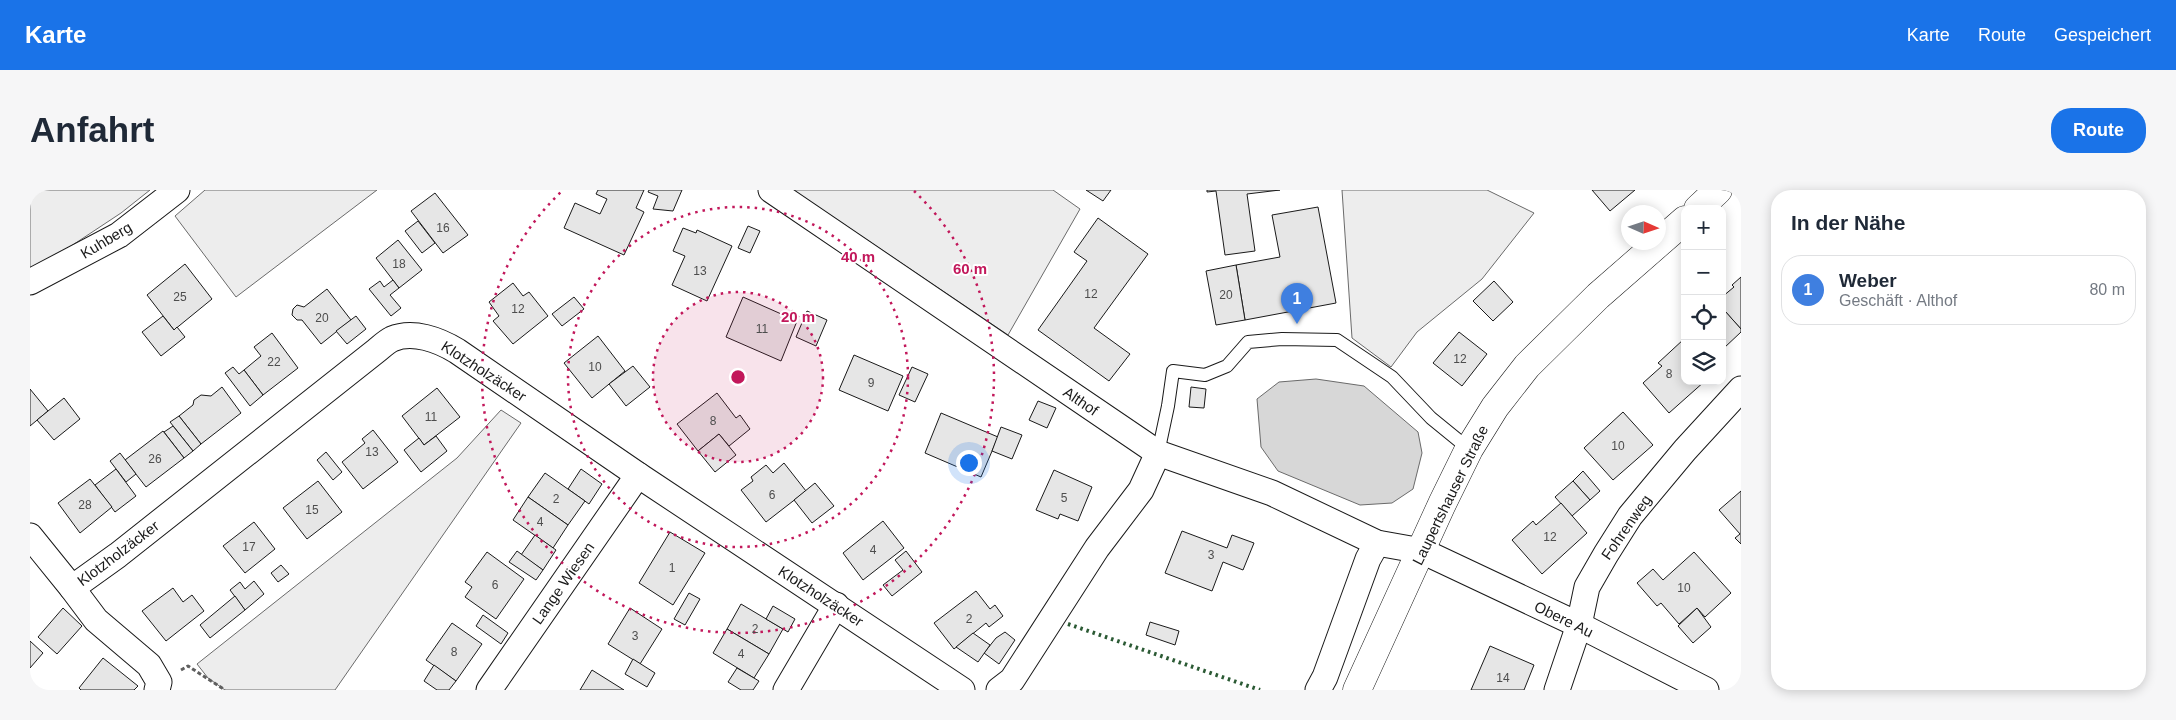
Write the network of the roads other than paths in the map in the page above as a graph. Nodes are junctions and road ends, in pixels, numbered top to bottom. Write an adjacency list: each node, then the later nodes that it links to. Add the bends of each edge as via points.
1 (177, 190): 6 (street, Kuhberg, via 120,235)
2 (771, 190): 9 (street, Althof)
3 (1718, 190): 4 (main road)
4 (1702, 205)
5 (1681, 223): 8 (main road, Laupertshauser Straße, via 1598,296 1527,366 1495,407)
6 (30, 282)
7 (1741, 389): 16 (street, Fohrenweg, via 1630,516 1587,587)
8 (1469, 449): 9 (lane, via 1431,418 1392,376 1337,340 1282,339 1248,342 1227,366 1205,375 1173,371); 13 (main road, Laupertshauser Straße)
9 (1158, 453): 12 (street, Althof, via 1272,493); 21 (street, via 1141,490 1097,548 1012,680)
10 (638, 476): 14 (street, Klotzholzäcker, via 457,351 426,337 404,336 392,339 376,351); 15 (street, Klotzholzäcker); 18 (street, Lange Wiesen)
11 (30, 536): 14 (street, Klotzholzäcker)
12 (1377, 543): 13 (street, Althof); 22 (street)
13 (1422, 551): 16 (street, Obere Au); 23 (main road, Laupertshauser Straße)
14 (72, 588): 17 (street, via 96,620 149,666)
15 (836, 605): 19 (street); 20 (street, Klotzholzäcker)
16 (1579, 625): 24 (street, Fohrenweg); 25 (street, Obere Au)
17 (158, 686)
18 (488, 690)
19 (786, 690)
20 (962, 690)
21 (999, 690)
22 (1318, 690)
23 (1357, 690)
24 (1557, 690)
25 (1706, 690)

